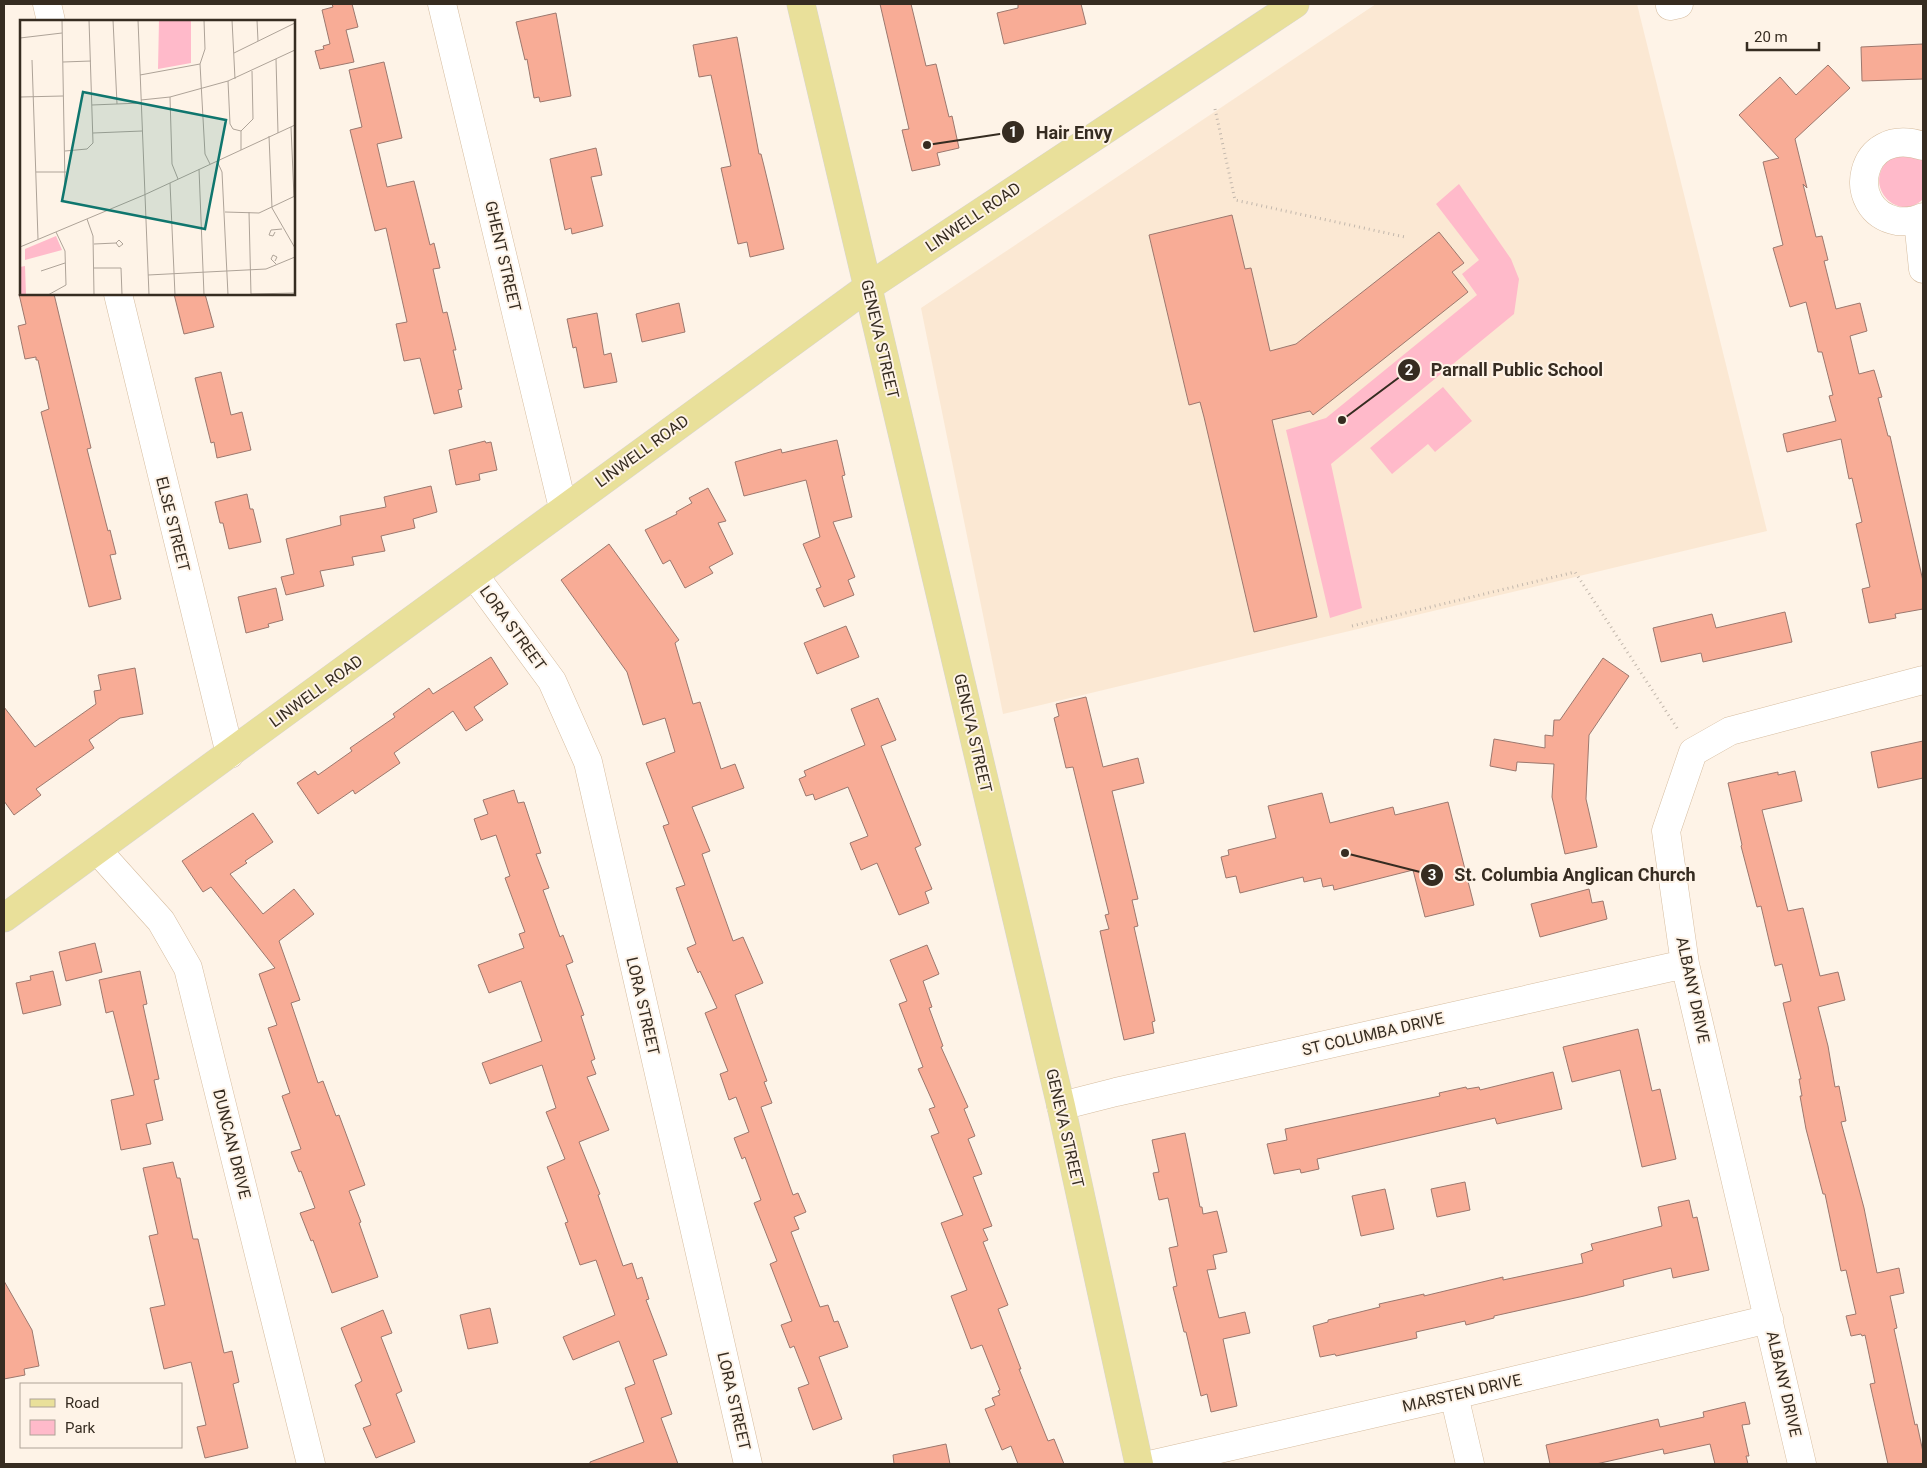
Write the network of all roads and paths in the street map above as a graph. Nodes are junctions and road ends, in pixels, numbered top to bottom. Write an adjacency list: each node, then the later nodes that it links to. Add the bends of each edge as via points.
1 (47, 4): 5 (street)
2 (442, 4): 13 (street, GHENT STREET)
3 (801, 4): 11 (main road, GENEVA STREET)
4 (1295, 4): 11 (main road, LINWELL ROAD)
5 (51, 20)
6 (1215, 109): 9 (path, via 1235,200)
7 (1923, 146): 8 (street, via 1898,141 1886,146 1867,165 1864,178 1870,204 1879,213 1891,220 1904,222)
8 (1920, 218): 10 (street)
9 (1404, 236)
10 (1923, 269)
11 (868, 287): 13 (main road, LINWELL ROAD); 22 (main road, GENEVA STREET)
12 (118, 295): 18 (street, ELSE STREET)
13 (563, 508): 14 (main road, LINWELL ROAD)
14 (474, 575): 18 (main road, LINWELL ROAD); 26 (street, LORA STREET, via 552,681 588,762)
15 (1352, 626): 17 (path, via 1575,572)
16 (1923, 680): 17 (street, via 1730,731)
17 (1693, 752): 21 (street, ALBANY DRIVE, via 1666,831)
18 (230, 754): 19 (main road, LINWELL ROAD)
19 (98, 851): 20 (main road, LINWELL ROAD); 25 (street, DUNCAN DRIVE, via 161,921 188,968)
20 (5, 913)
21 (1685, 964): 22 (street, ST COLUMBA DRIVE); 23 (street, ALBANY DRIVE)
22 (1061, 1106): 27 (main road, GENEVA STREET)
23 (1769, 1319): 24 (street, MARSTEN DRIVE); 30 (street, ALBANY DRIVE)
24 (1454, 1395): 28 (street, MARSTEN DRIVE); 29 (street)
25 (311, 1464)
26 (748, 1464)
27 (1139, 1464)
28 (1154, 1464)
29 (1470, 1464)
30 (1802, 1464)

